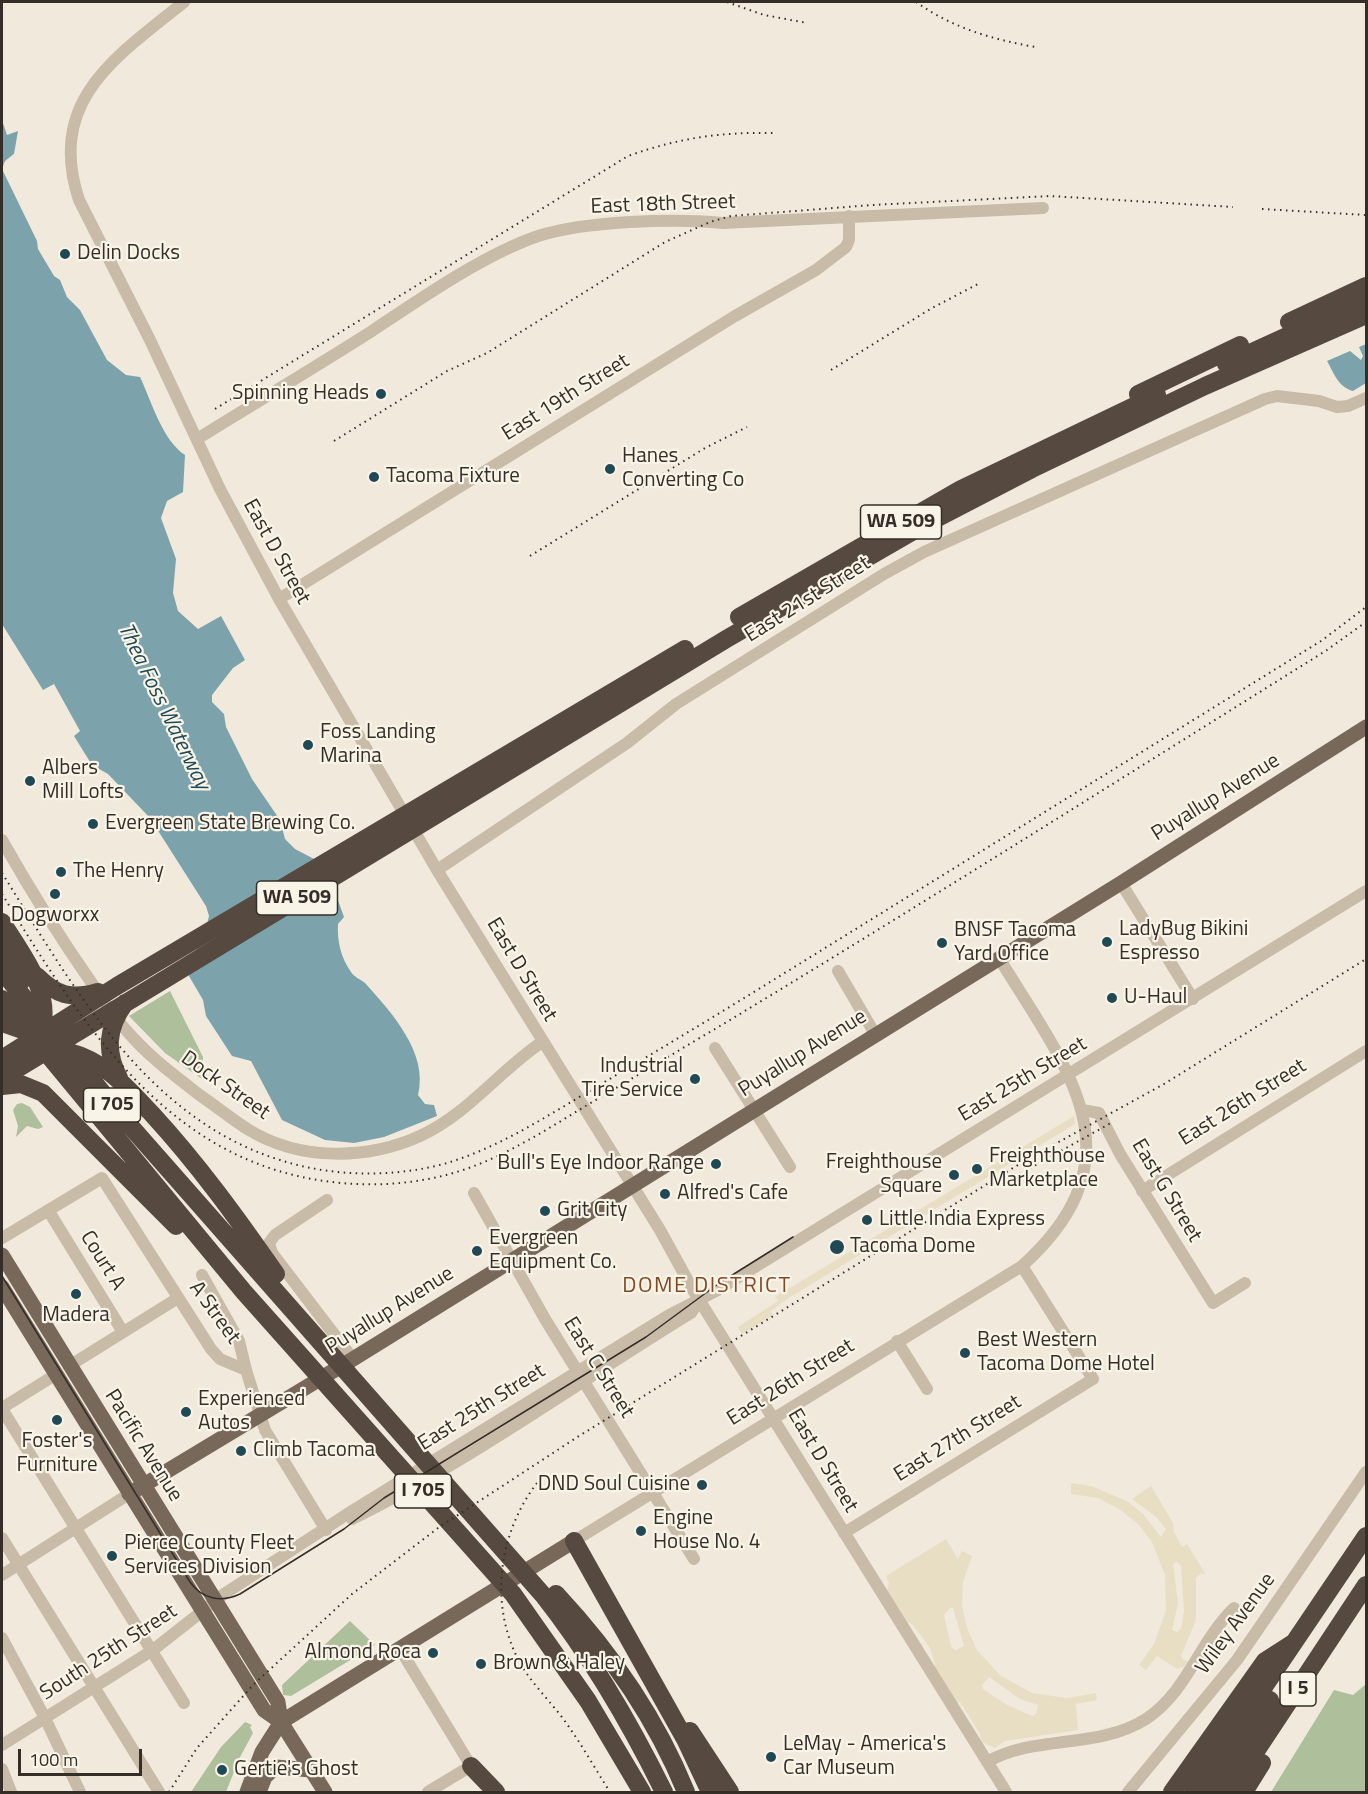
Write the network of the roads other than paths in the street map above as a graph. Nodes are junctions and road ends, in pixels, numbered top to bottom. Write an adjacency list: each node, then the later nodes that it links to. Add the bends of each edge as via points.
1 (184, 2): 10 (street, East D Street, via 103,70 81,103 71,136 72,174 79,200)
2 (1043, 208): 3 (street, East 18th Street)
3 (849, 216): 10 (street, East 18th Street, via 723,224 657,221 575,228 536,237 449,281); 12 (street, East 19th Street, via 846,247 816,270)
4 (1366, 286): 11 (highway, via 1139,393)
5 (1366, 300): 11 (highway, WA 509)
6 (1366, 315): 8 (highway, WA 509)
7 (1366, 323): 8 (highway)
8 (1264, 361): 14 (highway, WA 509, via 1043,464 924,525)
9 (1366, 398): 16 (street, East 21st Street, via 1337,407 1277,396 1265,399 924,552 676,704)
10 (197, 439): 12 (street, East D Street)
11 (1048, 446): 14 (highway, WA 509, via 876,536)
12 (279, 598): 16 (street, East D Street)
13 (1366, 729): 17 (main road, Puyallup Avenue)
14 (461, 791): 25 (highway, WA 509)
15 (2, 840): 31 (street, Dock Street, via 70,952 147,1053 250,1131 288,1147 326,1153 371,1151 419,1137 467,1107 502,1072)
16 (440, 875): 31 (street, East D Street)
17 (1121, 883): 21 (main road, Puyallup Avenue); 27 (street)
18 (1366, 891): 27 (street, East 25th Street)
19 (2, 922): 22 (highway)
20 (2, 949): 34 (highway, I 705, via 43,1019)
21 (999, 958): 29 (main road, Puyallup Avenue); 36 (street)
22 (30, 969): 25 (highway, via 53,991 65,996); 30 (highway, via 43,999)
23 (2, 971): 34 (highway)
24 (838, 971): 29 (street)
25 (122, 993): 30 (highway, WA 509); 38 (highway, via 109,1035 110,1054)
26 (2, 999): 48 (highway, I 705)
27 (1193, 999): 36 (street, East 25th Street)
28 (2, 1023): 30 (highway)
29 (875, 1034): 41 (main road, Puyallup Avenue)
30 (45, 1041): 35 (highway, WA 509); 38 (highway, via 87,1058); 40 (highway)
31 (542, 1042): 44 (street, East D Street)
32 (715, 1048): 41 (street)
33 (1366, 1051): 45 (street, East 26th Street)
34 (69, 1053): 61 (highway, I 705)
35 (9, 1060): 37 (highway, WA 509)
36 (1070, 1076): 42 (street, East 26th Street); 58 (street, East 25th Street)
37 (2, 1078)
38 (119, 1079): 61 (highway, via 202,1171)
39 (2, 1086): 40 (highway, via 21,1084)
40 (46, 1094): 48 (highway)
41 (754, 1110): 43 (street); 44 (main road, Puyallup Avenue)
42 (1082, 1110): 45 (street, East G Street, via 1099,1113); 53 (street, East 26th Street, via 1086,1163 1078,1192 1057,1231)
43 (790, 1167)
44 (632, 1185): 52 (main road, Puyallup Avenue); 58 (street, East D Street)
45 (1142, 1191): 55 (street, East G Street, via 1212,1303)
46 (474, 1193): 52 (street, East C Street)
47 (327, 1200): 62 (street, via 269,1243 272,1253)
48 (160, 1201): 97 (highway, I 705, via 487,1562 537,1625)
49 (48, 1210): 50 (street); 57 (street, A Street, via 102,1178); 59 (street, Court A)
50 (2, 1238)
51 (2, 1255): 63 (main road, Pacific Avenue)
52 (511, 1260): 62 (main road, Puyallup Avenue); 66 (street, East C Street)
53 (1022, 1266): 60 (street, East 26th Street); 78 (street, East 27th Street, via 1093,1379)
54 (202, 1275): 64 (street, via 239,1341)
55 (1245, 1283)
56 (2, 1287): 65 (main road, Pacific Avenue)
57 (178, 1298): 59 (street); 64 (street, A Street, via 215,1354)
58 (699, 1300): 66 (street, East 25th Street, via 691,1313); 70 (street, East D Street)
59 (123, 1332): 63 (street)
60 (897, 1341): 67 (street); 70 (street, East 26th Street)
61 (335, 1356): 75 (highway, I 705)
62 (353, 1359): 69 (main road, Puyallup Avenue)
63 (69, 1366): 72 (main road, Pacific Avenue)
64 (246, 1370): 69 (street, A Street)
65 (55, 1375): 68 (street); 74 (main road, Pacific Avenue)
66 (581, 1377): 73 (street, East C Street); 77 (street, East 25th Street, via 395,1498)
67 (927, 1389)
68 (2, 1409): 76 (street)
69 (261, 1415): 72 (main road, Puyallup Avenue); 77 (street, A Street, via 265,1430)
70 (774, 1419): 73 (street, East 26th Street); 78 (street, East D Street)
71 (1366, 1472): 121 (street, Wiley Avenue, via 1237,1660)
72 (143, 1486): 74 (main road, Puyallup Avenue); 87 (main road, Pacific Avenue)
73 (653, 1493): 81 (street, East 26th Street); 82 (street, East C Street)
74 (129, 1494): 76 (street); 89 (main road, Pacific Avenue)
75 (458, 1495): 116 (highway, via 567,1625 626,1719); 117 (highway, I 705, via 599,1641 646,1712)
76 (76, 1528): 83 (street); 93 (street)
77 (326, 1530): 87 (street, South 25th Street)
78 (844, 1533): 102 (street, East D Street)
79 (1366, 1536): 91 (highway, I 5)
80 (2, 1538): 83 (street)
81 (572, 1542): 92 (main road, East 26th Street); 94 (highway)
82 (694, 1559)
83 (18, 1565): 84 (street); 96 (street)
84 (2, 1575)
85 (1366, 1585): 125 (highway, I 5)
86 (1366, 1596): 126 (highway, I 5)
87 (216, 1601): 89 (street, South 25th Street); 100 (main road, Pacific Avenue, via 278,1702)
88 (1234, 1608): 102 (street, via 1210,1633 1182,1685 1141,1722 1109,1736 1012,1751)
89 (203, 1612): 93 (street, South 25th Street); 100 (main road, Pacific Avenue, via 264,1710)
90 (2, 1638): 99 (street)
91 (1299, 1638): 95 (highway, I 5); 122 (highway, via 1265,1661)
92 (400, 1649): 100 (main road, East 26th Street); 103 (street)
93 (153, 1650): 96 (street, South 25th Street); 98 (street)
94 (641, 1660): 118 (highway); 119 (highway)
95 (1275, 1674): 123 (highway, I 5); 124 (highway, I 5, via 1270,1701)
96 (95, 1688): 99 (street, South 25th Street); 108 (street)
97 (588, 1701): 114 (highway); 115 (highway)
98 (184, 1703)
99 (45, 1718): 101 (street, South 25th Street); 107 (street)
100 (281, 1722): 105 (main road, Pacific Avenue); 109 (main road, via 262,1752)
101 (2, 1745)
102 (987, 1762): 120 (street, East D Street)
103 (471, 1767): 112 (street); 113 (highway)
104 (2, 1769): 106 (street)
105 (311, 1770): 110 (main road, via 276,1767 265,1777); 111 (main road, Pacific Avenue)
106 (11, 1792)
107 (80, 1792)
108 (159, 1792)
109 (247, 1792)
110 (259, 1792)
111 (325, 1792)
112 (428, 1792)
113 (496, 1792)
114 (629, 1792)
115 (642, 1792)
116 (664, 1792)
117 (686, 1792)
118 (710, 1792)
119 (730, 1792)
120 (1006, 1792)
121 (1128, 1792)
122 (1172, 1792)
123 (1193, 1792)
124 (1212, 1792)
125 (1229, 1792)
126 (1244, 1792)

